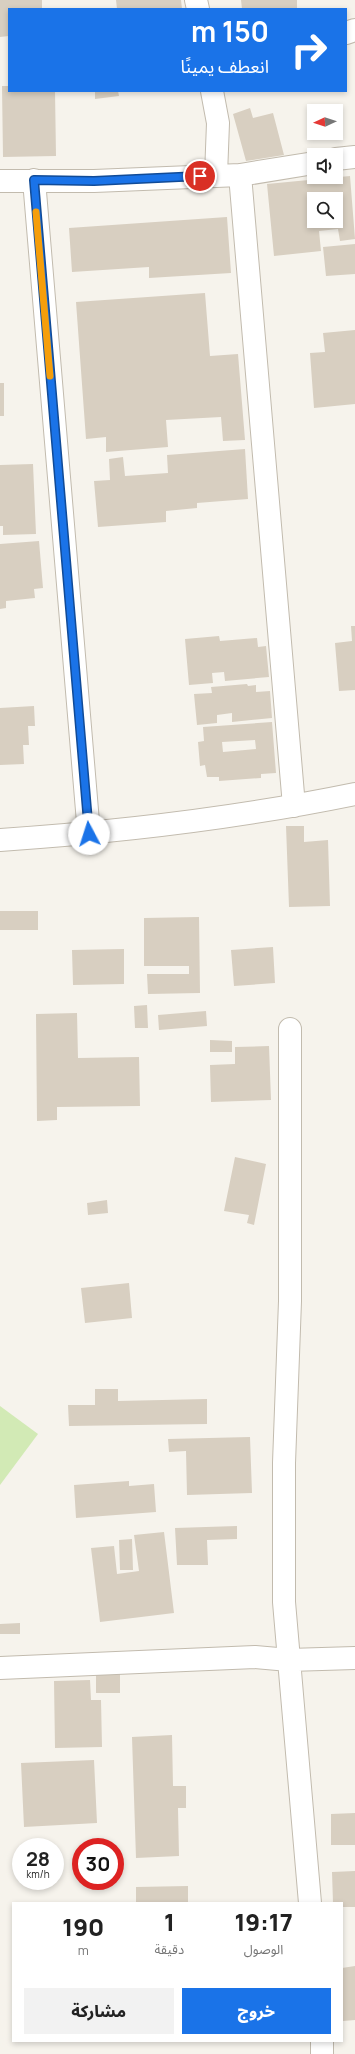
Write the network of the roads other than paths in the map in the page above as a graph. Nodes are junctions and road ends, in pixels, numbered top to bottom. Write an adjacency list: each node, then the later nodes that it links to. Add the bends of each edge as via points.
1 (212, 92): 5 (street, via 218,123)
2 (355, 157): 3 (street)
3 (343, 158)
4 (307, 164): 6 (street)
5 (216, 175): 6 (street); 7 (street, via 94,181)
6 (240, 175): 10 (street)
7 (34, 180): 8 (street); 11 (street)
8 (0, 181)
9 (355, 794): 10 (street)
10 (294, 806): 11 (street)
11 (89, 834): 12 (street)
12 (0, 840)
13 (290, 1029): 14 (street, via 290,1301 284,1463 284,1602)
14 (287, 1638): 16 (street); 17 (street)
15 (355, 1658): 17 (street)
16 (289, 1660): 17 (street); 18 (street, via 255,1657); 19 (street)
17 (317, 1660)
18 (0, 1668)
19 (310, 1902)
20 (322, 2042): 21 (street)
21 (322, 2054)

